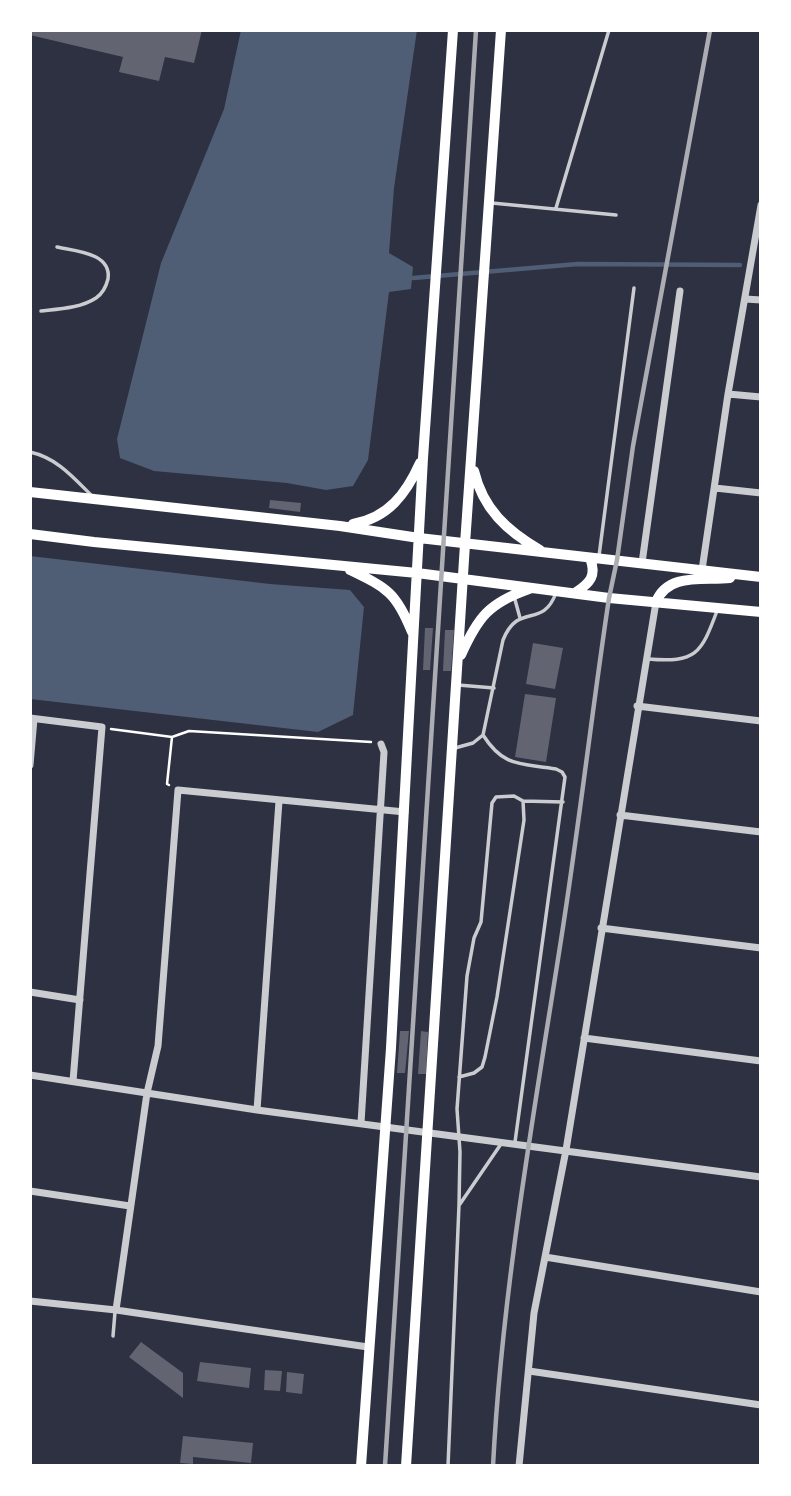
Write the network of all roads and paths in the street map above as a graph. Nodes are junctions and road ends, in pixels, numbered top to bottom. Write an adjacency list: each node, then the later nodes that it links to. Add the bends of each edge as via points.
1 (453, 30): 17 (main road)
2 (501, 30): 4 (main road)
3 (609, 30): 6 (lane)
4 (490, 203): 6 (lane); 18 (main road)
5 (761, 205): 11 (street)
6 (556, 208): 7 (lane)
7 (616, 215)
8 (57, 247): 13 (lane, via 103,261 107,281 102,292 88,302)
9 (634, 288): 28 (lane)
10 (680, 291): 29 (street)
11 (745, 299): 12 (street); 14 (street)
12 (761, 300)
13 (41, 311)
14 (729, 394): 15 (street); 19 (street)
15 (761, 397)
16 (30, 452): 22 (lane, via 60,465)
17 (423, 457): 23 (main road, via 410,484 386,511 365,522); 25 (main road)
18 (471, 460): 26 (main road); 27 (main road, via 494,515)
19 (715, 488): 21 (street); 31 (street)
20 (30, 492): 22 (main road)
21 (761, 493)
22 (96, 500): 23 (main road)
23 (340, 526): 25 (main road)
24 (30, 534): 30 (main road)
25 (419, 538): 26 (main road); 32 (main road)
26 (465, 544): 27 (main road); 35 (main road)
27 (545, 553): 28 (main road)
28 (594, 558): 29 (main road); 38 (main road, via 591,581)
29 (642, 563): 31 (main road)
30 (344, 567): 32 (main road); 44 (main road, via 390,592)
31 (702, 570): 33 (main road)
32 (417, 573): 35 (main road); 44 (main road)
33 (743, 575): 34 (main road); 40 (main road, via 672,583)
34 (761, 577)
35 (463, 579): 36 (main road); 46 (main road)
36 (530, 589): 37 (main road); 39 (main road)
37 (557, 591): 38 (main road); 43 (lane, via 546,611)
38 (575, 593): 40 (main road)
39 (514, 594): 43 (lane); 46 (main road, via 482,616)
40 (656, 602): 41 (main road); 45 (street)
41 (718, 608): 42 (main road); 45 (lane, via 697,652 671,661)
42 (761, 612)
43 (520, 618): 48 (lane, via 507,629)
44 (414, 637): 63 (main road)
45 (646, 659): 49 (street)
46 (458, 661): 47 (main road)
47 (456, 685): 48 (lane); 56 (main road)
48 (494, 688): 53 (lane)
49 (637, 706): 51 (street); 64 (street)
50 (32, 718): 52 (street); 57 (street)
51 (761, 721)
52 (102, 727): 54 (path); 69 (street)
53 (483, 735): 56 (lane); 61 (lane, via 492,750 507,761 562,772 566,785)
54 (172, 737): 55 (path, via 189,731); 58 (path, via 167,784)
55 (381, 744): 62 (street)
56 (453, 748): 79 (main road)
57 (30, 765)
58 (178, 790): 59 (street); 75 (street, via 158,1046)
59 (279, 801): 62 (street); 76 (street)
60 (523, 801): 61 (lane); 73 (lane, via 524,820 485,1057 482,1067); 73 (lane, via 506,795 492,803 481,922 467,976)
61 (563, 802): 82 (lane)
62 (381, 810): 63 (street); 77 (street)
63 (405, 812): 78 (main road)
64 (620, 815): 65 (street); 66 (street)
65 (761, 832)
66 (601, 928): 67 (street); 70 (street)
67 (761, 948)
68 (30, 992): 69 (street)
69 (80, 1000): 74 (street)
70 (584, 1038): 71 (street); 83 (street)
71 (761, 1061)
72 (30, 1075): 74 (street)
73 (459, 1077): 80 (lane)
74 (73, 1081): 75 (street)
75 (147, 1093): 76 (street); 87 (street)
76 (257, 1110): 77 (street)
77 (361, 1123): 78 (street)
78 (386, 1127): 79 (street); 93 (main road)
79 (428, 1132): 80 (street); 97 (main road)
80 (459, 1136): 81 (street); 86 (lane)
81 (503, 1142): 82 (street); 86 (lane)
82 (515, 1143): 83 (street)
83 (566, 1150): 84 (street); 88 (street)
84 (761, 1177)
85 (30, 1191): 87 (street)
86 (459, 1205): 98 (lane)
87 (130, 1206): 91 (street)
88 (545, 1257): 89 (street); 94 (street)
89 (761, 1292)
90 (30, 1301): 91 (street)
91 (116, 1310): 92 (lane); 93 (street)
92 (113, 1336)
93 (368, 1346): 96 (main road)
94 (529, 1371): 95 (street); 99 (street)
95 (761, 1405)
96 (361, 1466)
97 (406, 1466)
98 (448, 1466)
99 (519, 1466)

